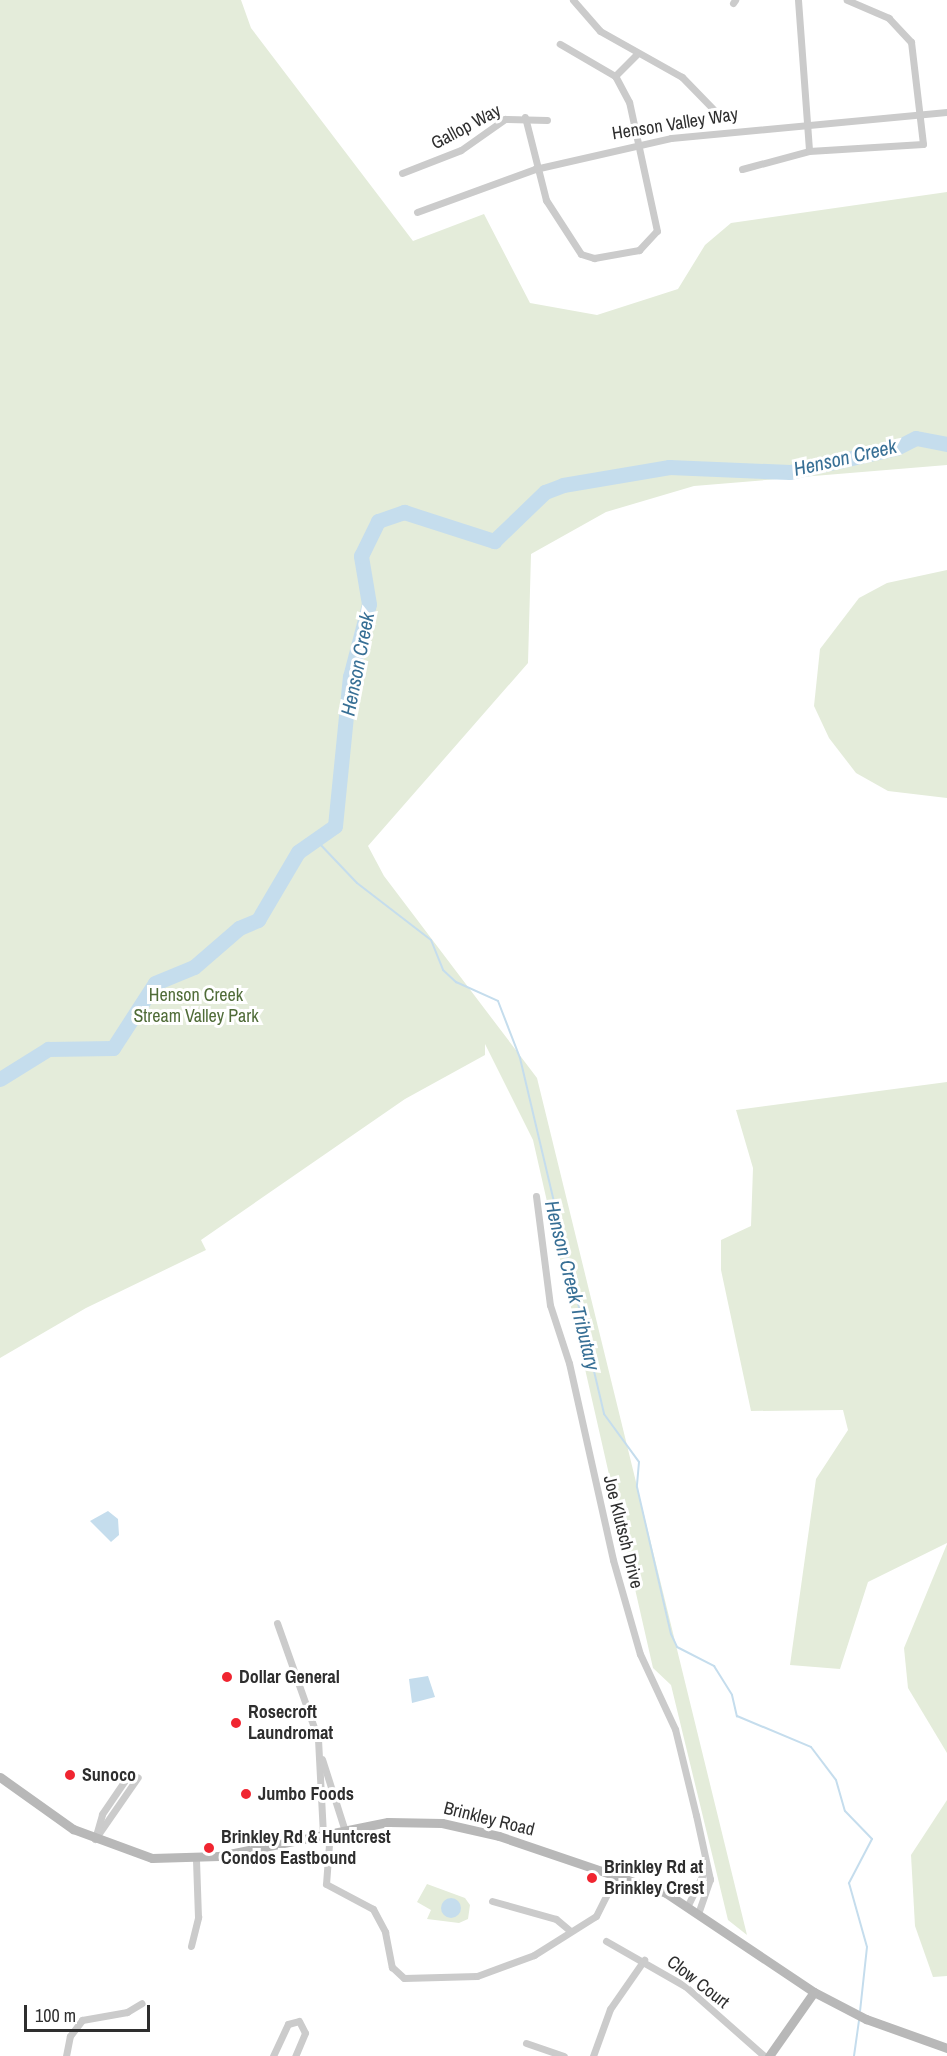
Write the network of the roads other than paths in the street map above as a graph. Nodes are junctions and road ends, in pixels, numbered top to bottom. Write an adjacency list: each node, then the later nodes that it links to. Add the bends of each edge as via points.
1 (573, 0): 5 (street, via 600,31)
2 (798, 0): 12 (street)
3 (847, 0): 9 (street, via 889,18 907,35 915,53)
4 (560, 44): 6 (street)
5 (636, 55): 6 (street); 7 (street, via 681,77)
6 (615, 76): 13 (street)
7 (716, 111)
8 (947, 112): 9 (street, Henson Valley Way)
9 (920, 114): 12 (street, Henson Valley Way); 14 (street, via 923,144)
10 (525, 117): 11 (street, Gallop Way); 15 (street); 17 (street, Gallop Way, via 506,119 460,150)
11 (547, 120)
12 (807, 123): 13 (street, Henson Valley Way); 14 (street)
13 (640, 143): 15 (street, Henson Valley Way); 15 (street, via 657,231 639,250 594,258 581,254 546,200)
14 (809, 151): 16 (street)
15 (535, 169): 18 (street, Henson Valley Way)
16 (742, 169)
17 (402, 173)
18 (417, 212)
19 (536, 1196): 29 (street, Joe Klutsch Drive, via 550,1305 569,1363 613,1560 640,1654 675,1729)
20 (277, 1623): 21 (street)
21 (320, 1752): 25 (street); 26 (street)
22 (130, 1773): 27 (street, via 102,1814)
23 (0, 1777): 27 (main road, Brinkley Road)
24 (138, 1777): 27 (street)
25 (344, 1828): 26 (main road, Brinkley Road); 30 (main road, Brinkley Road, via 388,1822 442,1823)
26 (326, 1832): 28 (main road, Brinkley Road); 34 (street, via 326,1884 373,1909 400,1976 436,1979 496,1971 534,1955)
27 (94, 1839): 28 (main road, Brinkley Road, via 141,1856)
28 (196, 1859): 36 (street, via 198,1917)
29 (706, 1868): 32 (street); 33 (street, Joe Klutsch Drive, via 710,1884)
30 (617, 1874): 32 (main road, Brinkley Road); 34 (street, via 596,1916)
31 (492, 1901): 34 (street, via 556,1919)
32 (688, 1905): 33 (main road, Brinkley Road)
33 (699, 1911): 38 (main road, Brinkley Road)
34 (569, 1930)
35 (606, 1941): 37 (street, Clow Court)
36 (191, 1946)
37 (644, 1960): 46 (street, via 610,2009); 47 (street, Clow Court, via 703,2000)
38 (814, 1992): 41 (main road, Brinkley Road, via 852,2013); 47 (main road)
39 (142, 2002): 42 (street, via 127,2012 82,2020 70,2036)
40 (526, 2043): 45 (street)
41 (947, 2049)
42 (66, 2056)
43 (273, 2056): 44 (street, via 288,2024 299,2021 305,2033)
44 (295, 2056)
45 (564, 2056)
46 (593, 2056)
47 (766, 2056)

